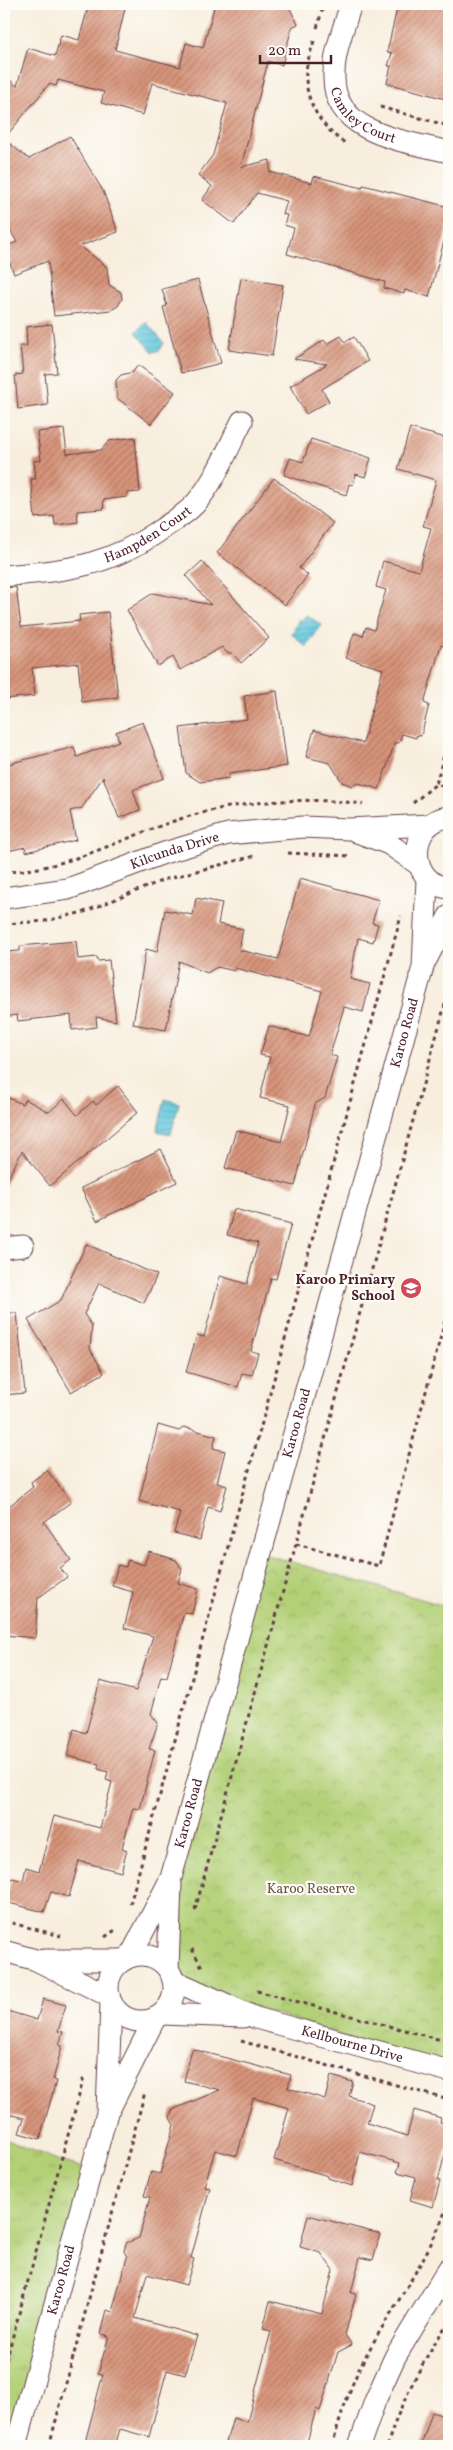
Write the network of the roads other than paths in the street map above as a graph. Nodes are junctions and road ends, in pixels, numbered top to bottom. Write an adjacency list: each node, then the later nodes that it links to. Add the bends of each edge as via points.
1 (351, 4): 2 (street, Camley Court, via 335,62 335,93 342,109 362,126 376,132)
2 (449, 152)
3 (242, 421): 4 (street, Hampden Court, via 196,503 145,541 126,552 84,566)
4 (4, 576)
5 (443, 817): 6 (street, Kilcunda Drive); 7 (street, Karoo Road, via 418,843)
6 (349, 829): 7 (street, Kilcunda Drive, via 389,844); 9 (street, Kilcunda Drive, via 303,827 228,834 172,850 68,889)
7 (423, 871): 8 (street, Kilcunda Drive, via 436,884); 11 (street, Karoo Road)
8 (449, 888)
9 (4, 898)
10 (449, 916): 11 (street, Karoo Road)
11 (423, 967): 12 (street, Karoo Road)
12 (171, 1878): 14 (street, Karoo Road); 16 (street, Karoo Road)
13 (4, 1951): 15 (street)
14 (127, 1958): 15 (street); 16 (street, via 147,1955 162,1962); 17 (street, via 111,1976)
15 (36, 1960): 17 (street)
16 (171, 1975): 18 (street, via 173,1999); 19 (street, Kellbourne Drive)
17 (110, 1999): 18 (street, via 122,2015 130,2019 138,2021); 21 (street, Karoo Road)
18 (158, 2016): 19 (street, Kellbourne Drive, via 201,2014); 21 (street, Karoo Road)
19 (256, 2018): 20 (street, Kellbourne Drive)
20 (449, 2071)
21 (107, 2113): 23 (street, Karoo Road)
22 (449, 2268): 24 (street, via 395,2357 374,2401)
23 (16, 2446)
24 (359, 2446)

